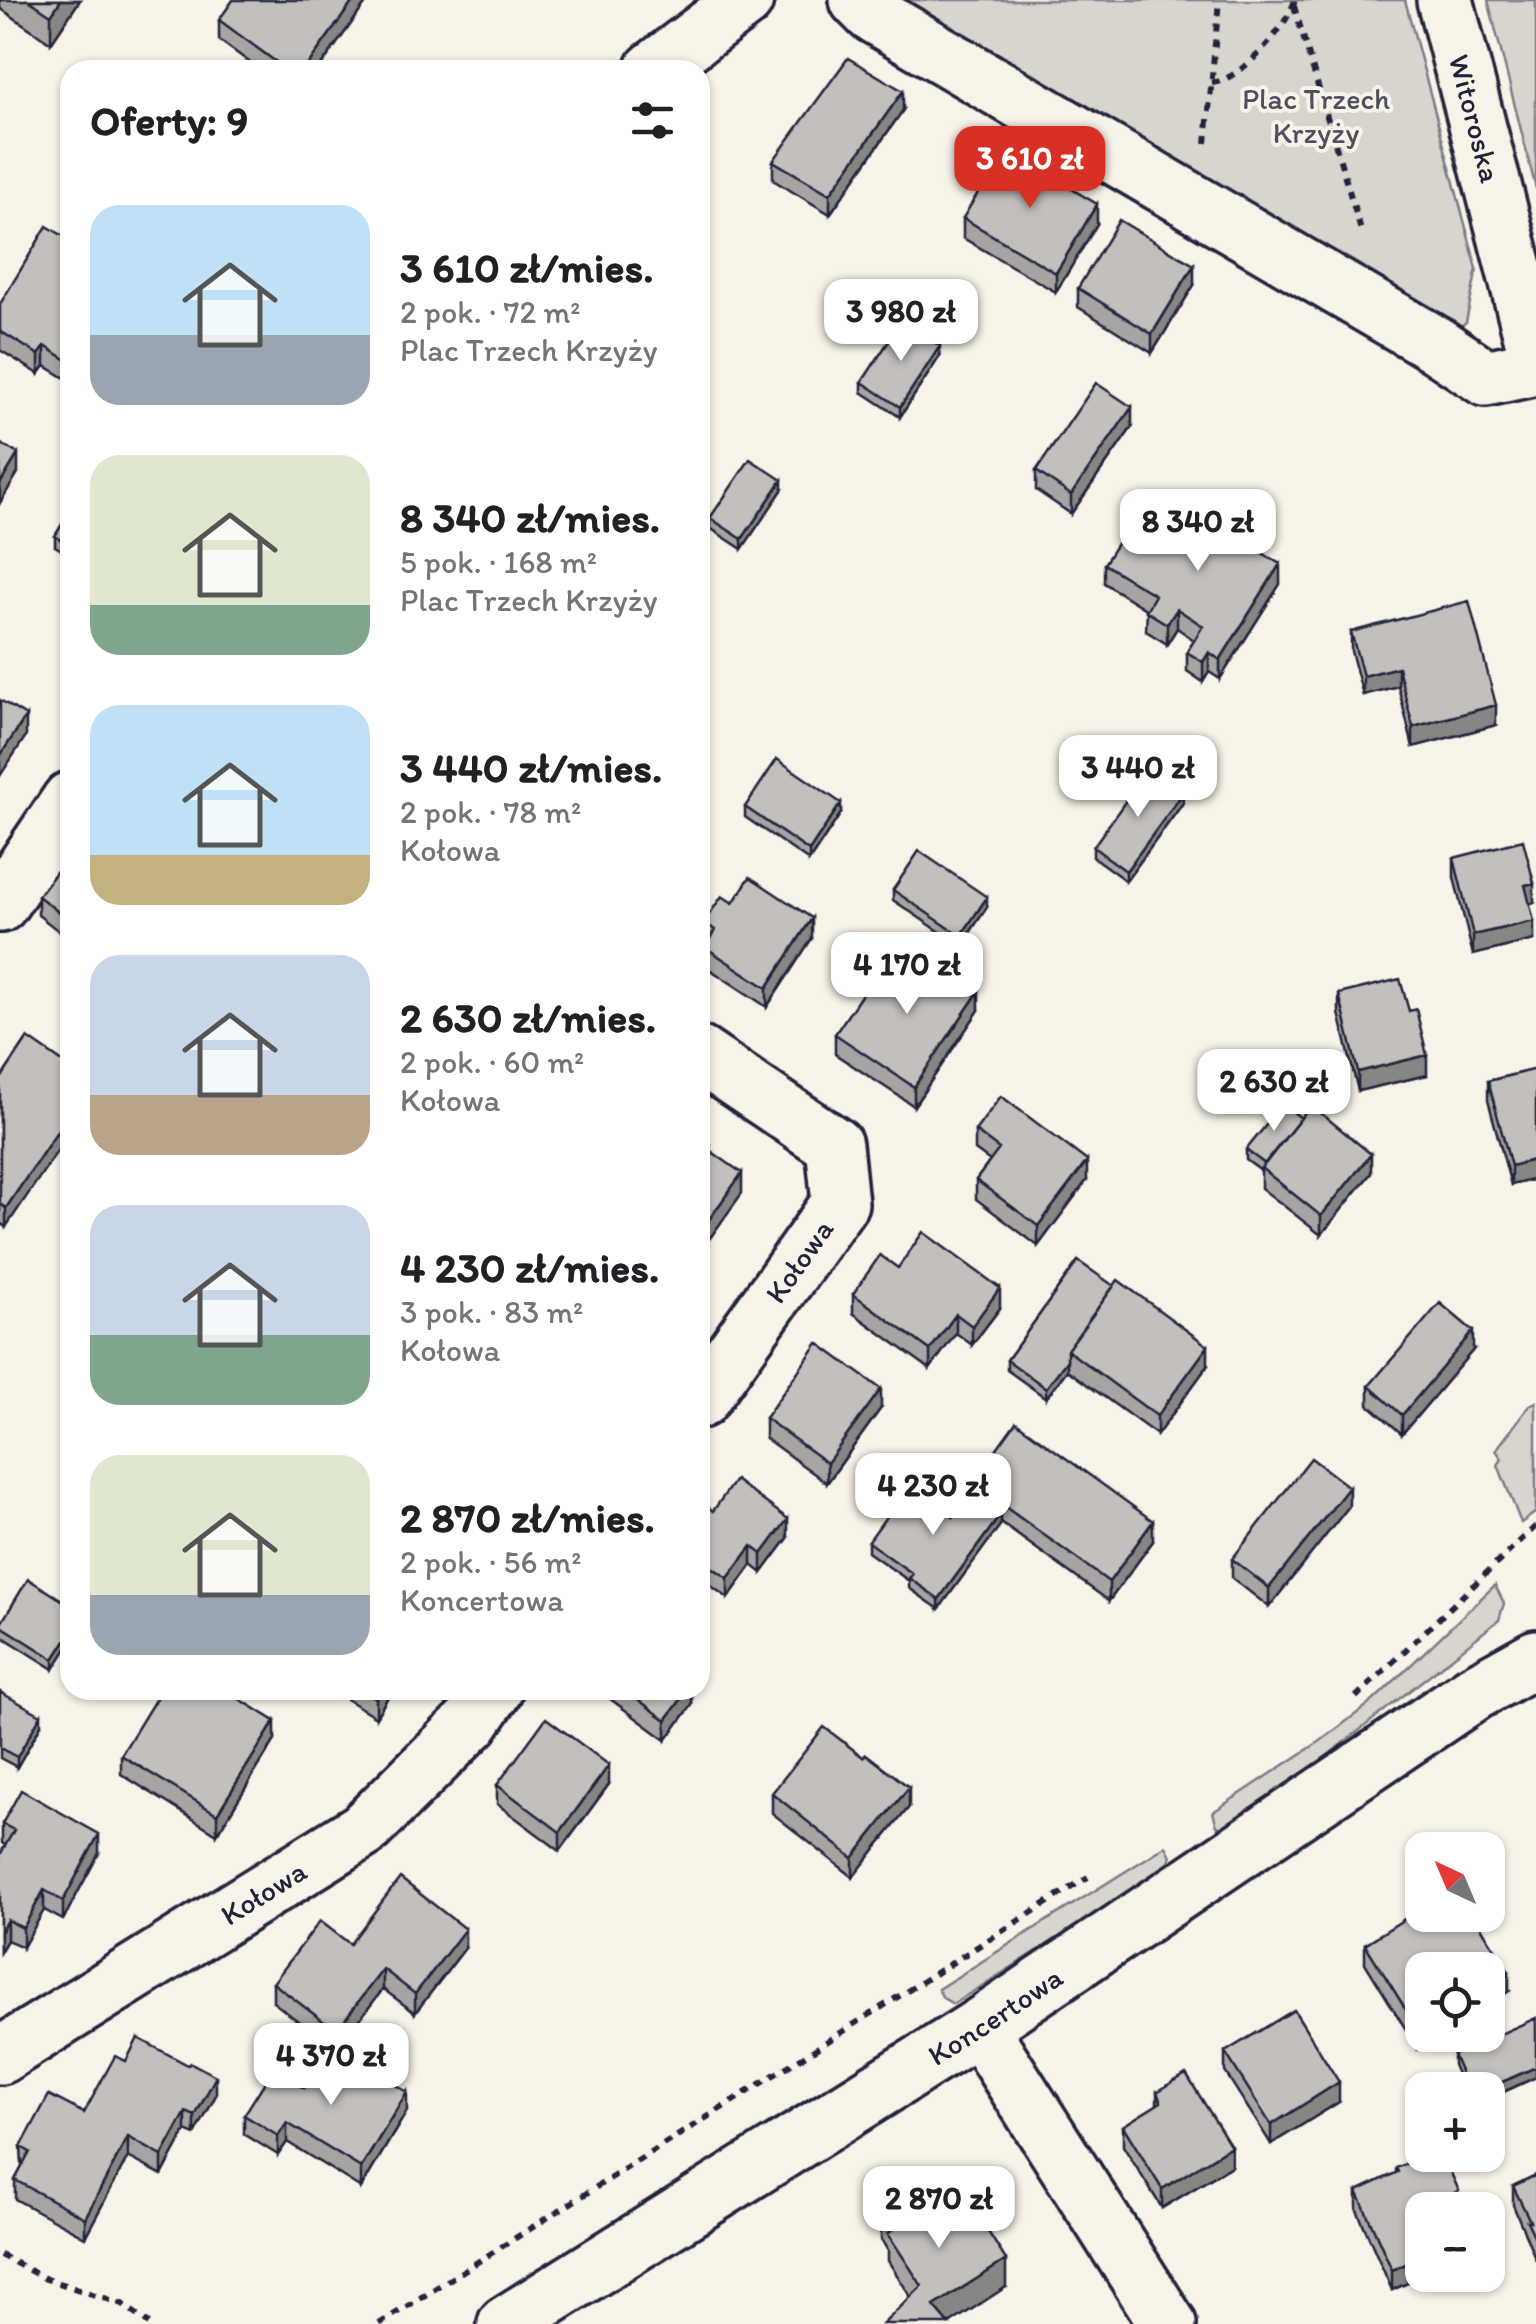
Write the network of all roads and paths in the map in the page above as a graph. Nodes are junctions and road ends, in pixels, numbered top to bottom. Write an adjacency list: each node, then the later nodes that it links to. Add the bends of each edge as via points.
1 (745, 0): 6 (street)
2 (858, 0): 8 (street)
3 (1219, 0): 7 (path)
4 (1445, 0): 10 (street, Witoroska)
5 (1294, 3): 7 (path, via 1286,22 1242,68); 9 (path)
6 (666, 60)
7 (1212, 84): 8 (path, via 1205,155)
8 (1182, 196): 11 (street, via 1486,378)
9 (1366, 250)
10 (1536, 352)
11 (1536, 367)
12 (60, 815): 13 (street)
13 (0, 904)
14 (710, 1062): 15 (street, Kołowa, via 834,1144 840,1203)
15 (710, 1386)
16 (1536, 1526): 21 (path)
17 (1536, 1629): 19 (street, Koncertowa)
18 (1536, 1658): 19 (street, Koncertowa)
19 (1474, 1692): 23 (street, Koncertowa)
20 (487, 1700): 24 (street, Kołowa, via 362,1830)
21 (1346, 1705)
22 (1096, 1872): 27 (path)
23 (980, 2026): 28 (street, Koncertowa); 29 (street)
24 (0, 2056)
25 (0, 2255): 26 (path, via 46,2280 123,2304)
26 (149, 2324)
27 (379, 2324)
28 (506, 2324)
29 (1168, 2324)

